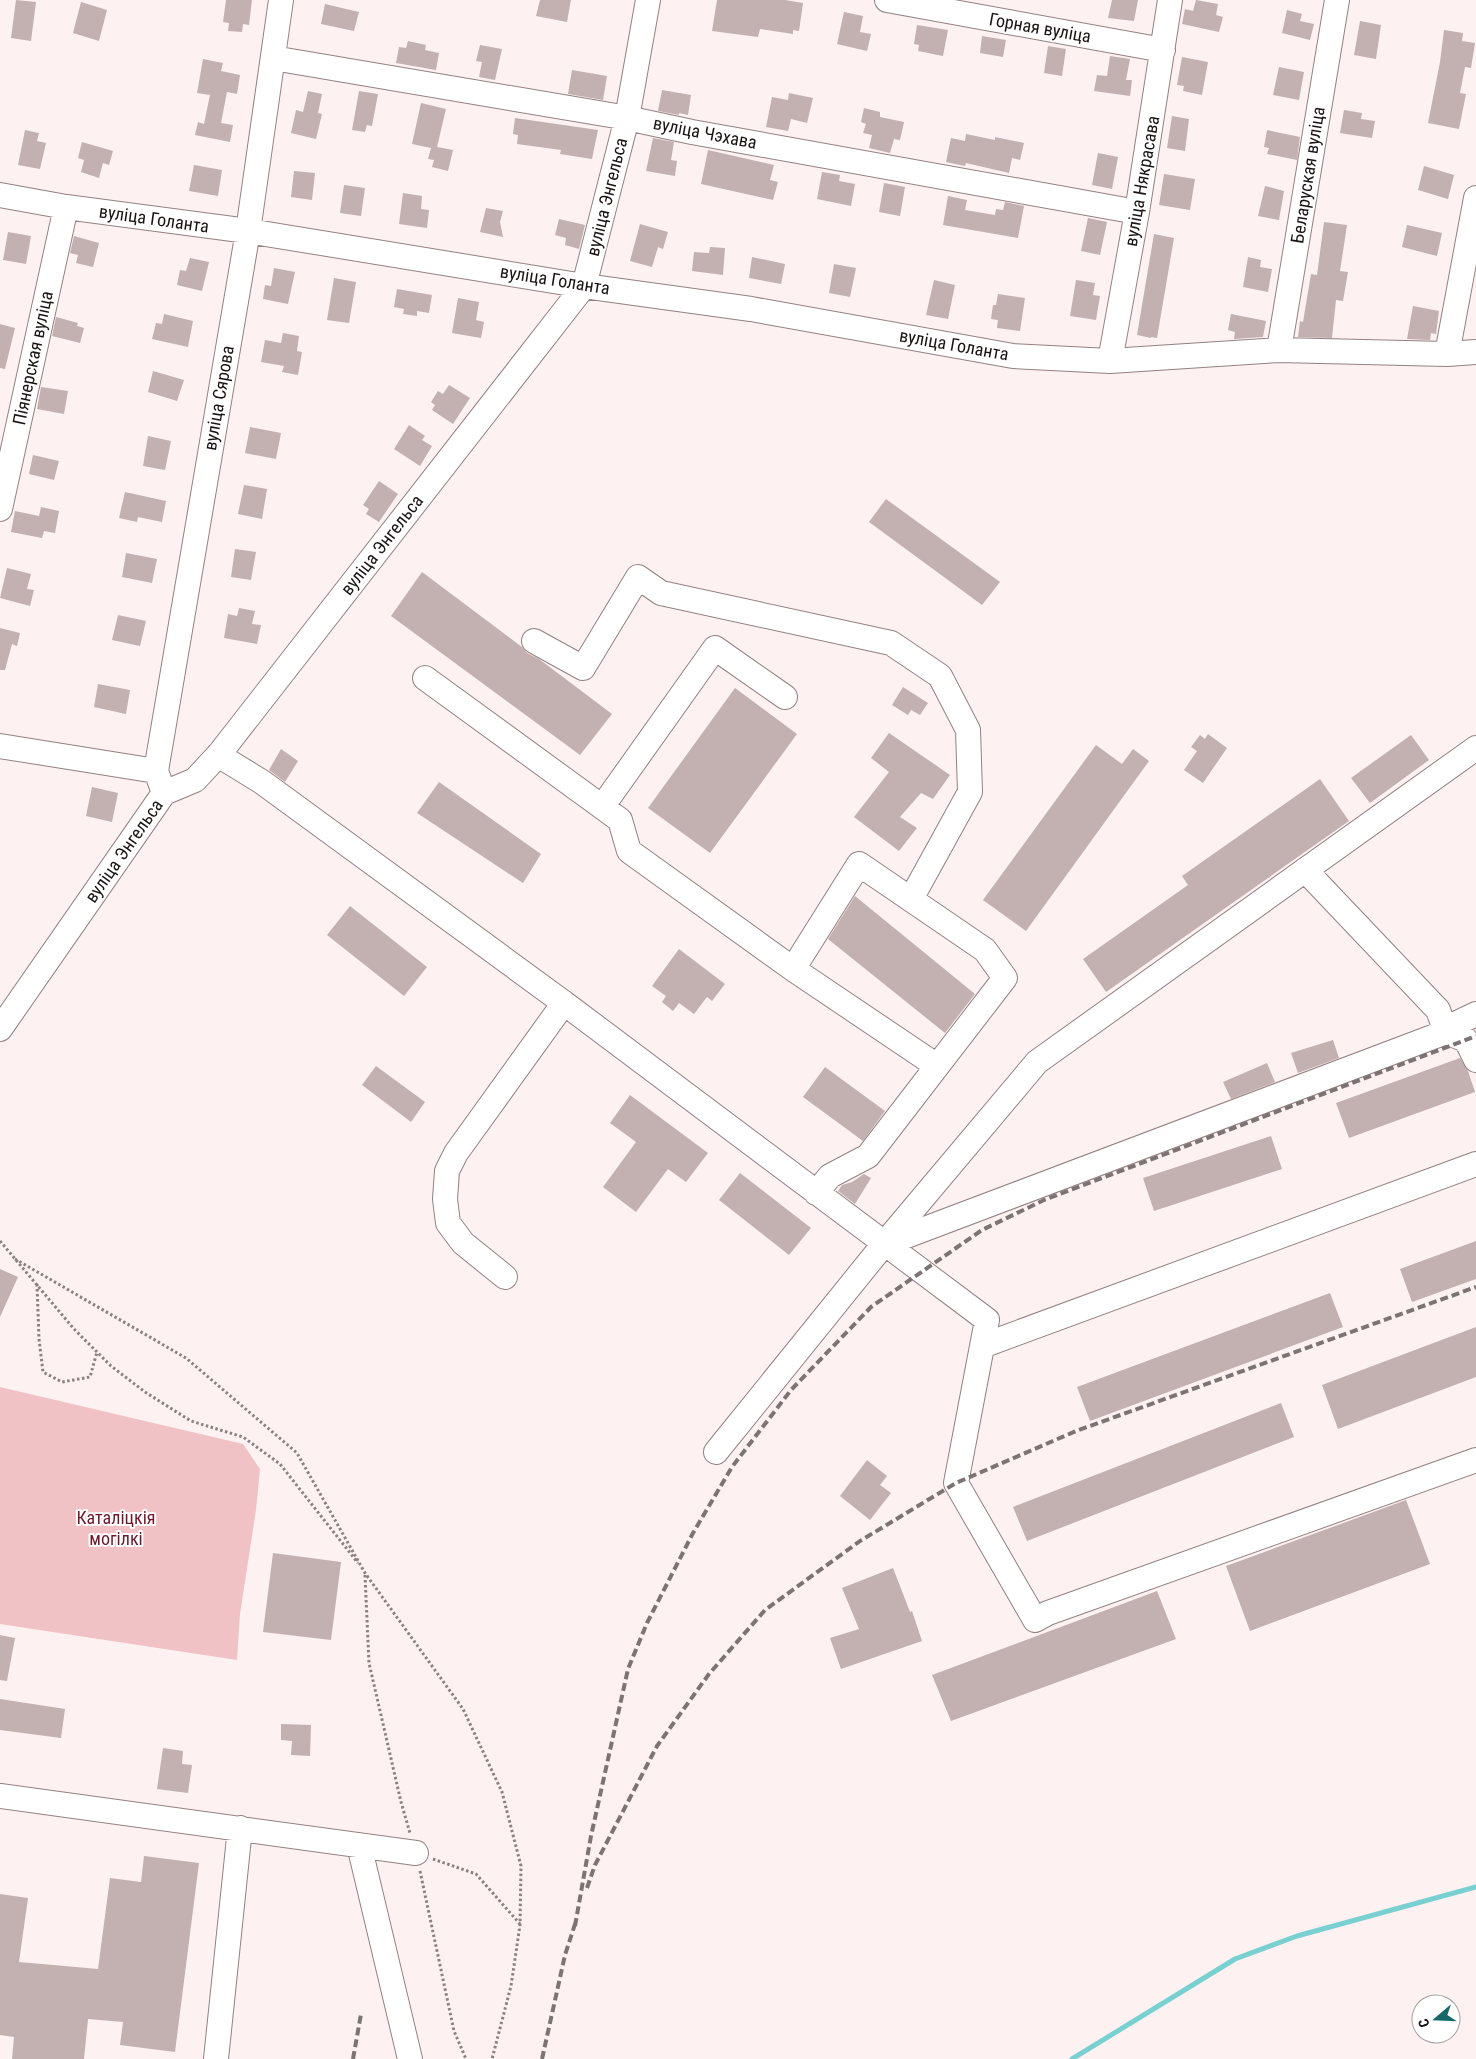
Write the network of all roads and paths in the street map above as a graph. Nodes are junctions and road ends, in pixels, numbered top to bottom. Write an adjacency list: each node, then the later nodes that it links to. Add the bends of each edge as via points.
1 (282, 0): 7 (street, вуліца Сярова)
2 (648, 0): 8 (street, вуліца Энгельса)
3 (887, 0): 6 (street, Горная вуліца)
4 (1170, 0): 6 (street, вуліца Някрасава)
5 (1337, 0): 15 (street, Беларуская вуліца)
6 (1163, 50): 12 (street, вуліца Някрасава)
7 (273, 58): 8 (street, вуліца Чэхава); 13 (street, вуліца Сярова)
8 (627, 118): 12 (street, вуліца Чэхава); 14 (street, вуліца Энгельса)
9 (0, 195): 11 (street, вуліца Голанта)
10 (1476, 198): 17 (street)
11 (66, 207): 13 (street, вуліца Голанта); 19 (street, Піянерская вуліца)
12 (1137, 212): 18 (street, вуліца Някрасава)
13 (248, 231): 14 (street, вуліца Голанта); 26 (street, вуліца Сярова)
14 (584, 286): 18 (street, вуліца Голанта, via 751,309 1014,356); 25 (street, вуліца Энгельса)
15 (1279, 350): 17 (street, вуліца Голанта); 18 (street, вуліца Голанта)
16 (1476, 352): 17 (street, вуліца Голанта)
17 (1447, 354)
18 (1110, 360)
19 (0, 509)
20 (534, 641): 30 (street, via 583,668 638,577 661,593 890,643 940,676 968,730 970,792)
21 (425, 678): 28 (street)
22 (785, 697): 28 (street, via 714,648)
23 (0, 746): 26 (street)
24 (1476, 748): 29 (street)
25 (218, 755): 27 (street, вуліца Энгельса, via 195,780); 32 (street, via 262,782)
26 (156, 771): 27 (street, вуліца Сярова)
27 (164, 794): 34 (street, вуліца Энгельса)
28 (602, 807): 31 (street, via 620,820 629,851)
29 (1305, 870): 35 (street, via 1438,1010); 41 (street, via 1037,1062)
30 (910, 899): 31 (street, via 859,864); 37 (street, via 985,950 1005,978)
31 (793, 970): 37 (street)
32 (564, 1003): 39 (street); 43 (street, via 456,1153 447,1171 445,1199 448,1223 463,1243)
33 (1476, 1014): 35 (street)
34 (0, 1029)
35 (1446, 1032): 36 (street, via 1466,1040); 41 (street)
36 (1476, 1060)
37 (937, 1066): 39 (street, via 868,1156 830,1176)
38 (1476, 1164): 45 (street)
39 (816, 1193): 41 (street)
40 (0, 1241): 42 (path)
41 (884, 1244): 45 (street, via 987,1320); 47 (street)
42 (15, 1258): 44 (path); 49 (path, via 186,1358 298,1454)
43 (505, 1277)
44 (36, 1284): 46 (path); 46 (path, via 43,1372 62,1382 90,1377)
45 (982, 1346): 48 (street, via 956,1483 1035,1620)
46 (97, 1352): 49 (path, via 145,1392 191,1421 243,1438 280,1464)
47 (716, 1452)
48 (1476, 1460)
49 (365, 1573): 53 (path, via 369,1663); 54 (path, via 462,1709 502,1792 521,1866)
50 (0, 1796): 51 (street)
51 (240, 1828): 52 (street); 55 (street)
52 (358, 1845): 53 (street); 56 (street)
53 (416, 1853): 54 (path, via 476,1874); 57 (path, via 454,2030)
54 (520, 1925): 58 (path, via 511,1986)
55 (216, 2059)
56 (410, 2059)
57 (466, 2059)
58 (492, 2059)

